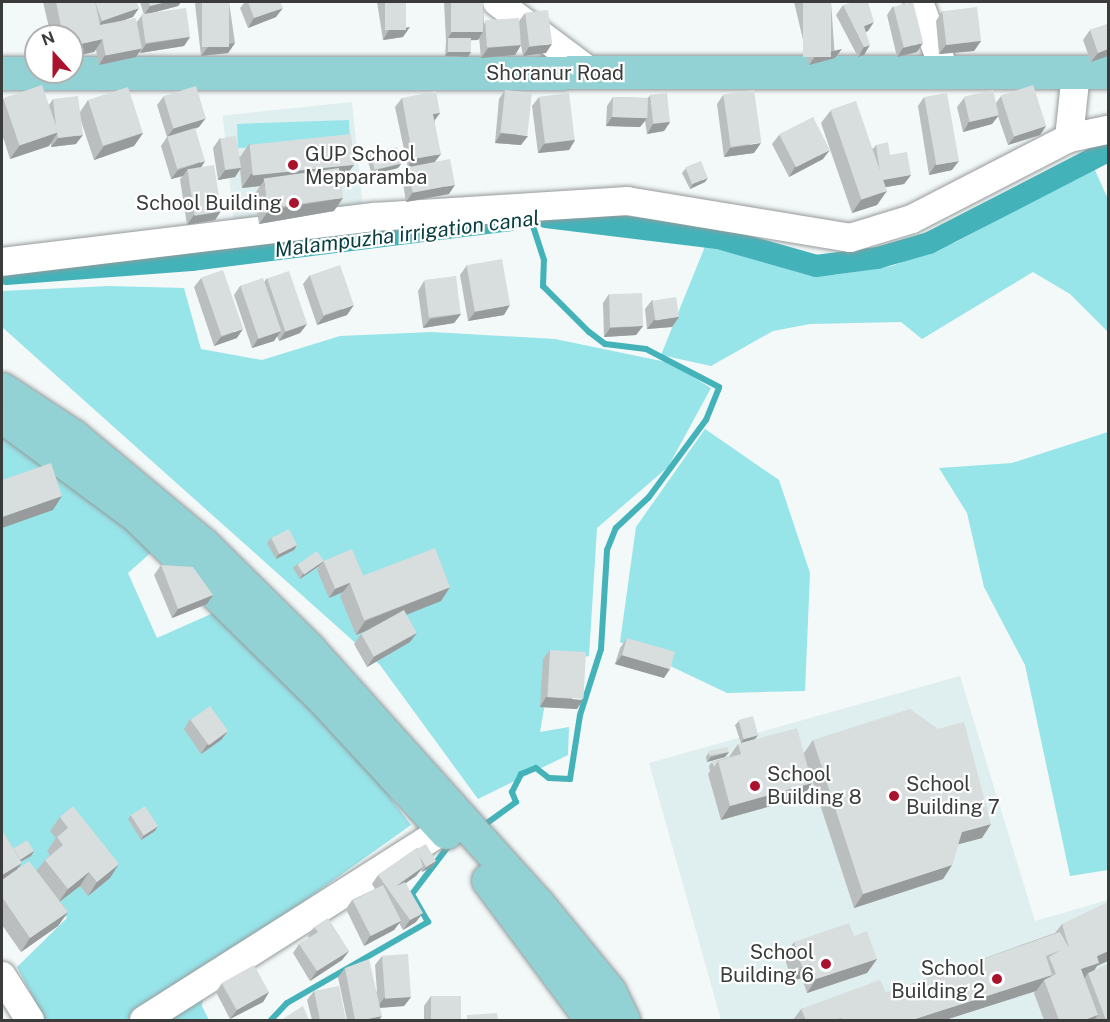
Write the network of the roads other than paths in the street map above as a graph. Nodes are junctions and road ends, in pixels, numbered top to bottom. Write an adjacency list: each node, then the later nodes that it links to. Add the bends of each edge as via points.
1 (497, 2): 7 (street)
2 (920, 2): 3 (street)
3 (945, 72): 4 (main road, Shoranur Road); 7 (main road, Shoranur Road)
4 (1076, 72): 5 (main road, Shoranur Road); 9 (street)
5 (1108, 72)
6 (2, 73): 7 (main road, Shoranur Road)
7 (592, 74)
8 (1108, 130): 9 (street)
9 (1069, 138): 10 (street, via 912,219 850,238 627,201 374,217)
10 (2, 262)
11 (2, 389): 18 (main road, via 72,435 179,523 300,640 537,903 609,991)
12 (2, 416): 13 (main road, via 137,516 327,702)
13 (443, 830): 16 (street); 17 (main road, via 503,895)
14 (2, 976): 15 (street)
15 (30, 1020)
16 (144, 1020)
17 (592, 1020)
18 (623, 1020)

